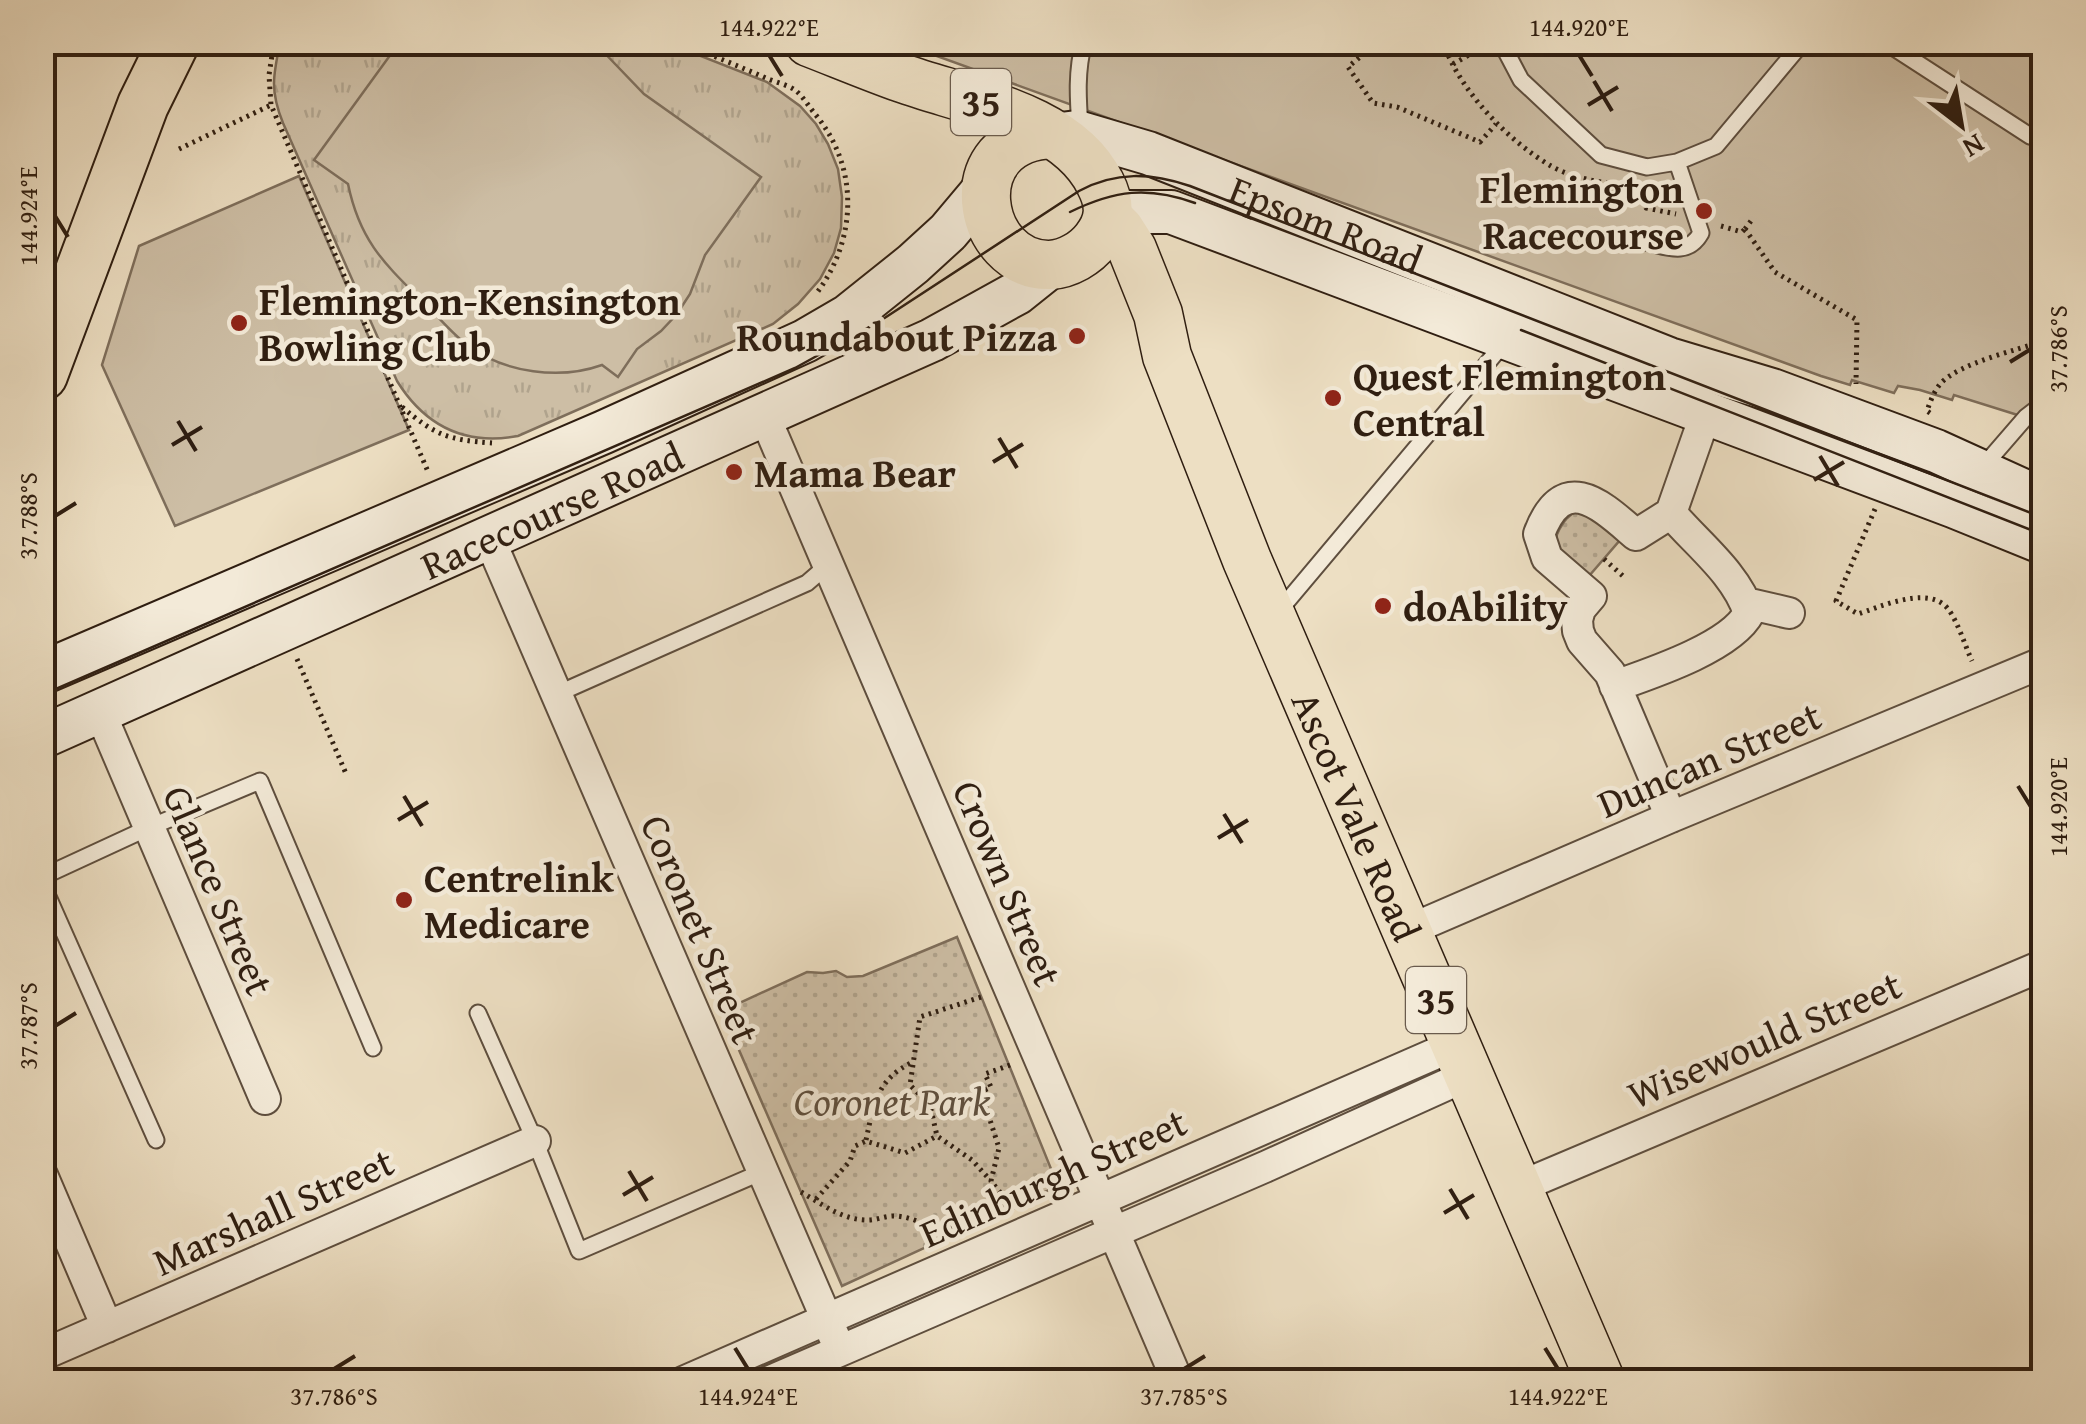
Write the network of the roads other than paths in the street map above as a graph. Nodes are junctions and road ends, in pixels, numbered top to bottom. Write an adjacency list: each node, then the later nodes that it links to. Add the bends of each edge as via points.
1 (154, 42): 9 (highway)
2 (174, 42): 9 (highway)
3 (810, 42): 8 (main road, Epsom Road / 35)
4 (1084, 42): 10 (lane, via 1078,89)
5 (1502, 42): 12 (lane, via 1521,80 1601,155 1647,167)
6 (1803, 42): 12 (lane, via 1716,146)
7 (1885, 42): 11 (lane)
8 (906, 80): 10 (main road, Epsom Road / 35); 13 (main road, Epsom Road / 35, via 954,120)
9 (143, 105): 18 (highway)
10 (1062, 134): 13 (main road, 35, via 1024,138 1008,148); 14 (main road, 35, via 1095,173); 23 (main road, Epsom Road, via 1148,153 1669,359 1772,390)
11 (2044, 140)
12 (1677, 162): 15 (lane, via 1701,233 1680,250)
13 (985, 187): 16 (main road, 35, via 1004,244 1024,258); 24 (main road, Racecourse Road, via 927,252 833,326 758,363)
14 (1108, 215): 16 (main road, via 1084,252); 17 (main road, Epsom Road, via 1171,212); 19 (main road, Ascot Vale Road / 35, via 1132,248)
15 (1642, 240)
16 (1054, 264): 19 (main road, Ascot Vale Road / 35, via 1090,271 1114,285); 22 (main road, Racecourse Road, via 1017,293 932,340)
17 (1508, 339): 21 (main road, Epsom Road); 33 (lane)
18 (46, 354)
19 (1167, 356): 33 (main road, Ascot Vale Road / 35)
20 (2044, 403): 23 (lane)
21 (1706, 413): 26 (main road, Epsom Road); 27 (street)
22 (764, 415): 28 (main road, Racecourse Road); 30 (street, Crown Street)
23 (1979, 472): 25 (main road, Epsom Road); 26 (lane)
24 (449, 483): 28 (main road); 35 (main road, Racecourse Road)
25 (2044, 500)
26 (1954, 506): 29 (main road, Epsom Road)
27 (1671, 513): 31 (street); 36 (street, via 1636,536 1603,506 1575,498 1552,511 1539,534 1547,558 1591,596 1580,609 1578,631)
28 (489, 538): 37 (street, Coronet Street); 38 (main road, Racecourse Road)
29 (2044, 543)
30 (829, 564): 37 (lane, via 807,584); 54 (street, Crown Street)
31 (1746, 604): 32 (street); 36 (street, via 1742,625 1716,644)
32 (1788, 614)
33 (1272, 619): 43 (main road, Ascot Vale Road / 35)
34 (2044, 662): 40 (street, Duncan Street)
35 (45, 671)
36 (1615, 686): 40 (street)
37 (557, 694): 51 (street, Coronet Street)
38 (100, 712): 39 (main road, Racecourse Road); 41 (street, Glance Street)
39 (42, 737)
40 (1671, 817): 43 (street, Duncan Street)
41 (148, 828): 42 (lane); 46 (lane, via 260,781); 48 (street, Glance Street)
42 (42, 880): 49 (lane)
43 (1407, 932): 47 (main road, Ascot Vale Road / 35)
44 (2044, 965): 53 (street, Wisewould Street)
45 (478, 1014): 50 (lane)
46 (372, 1048)
47 (1462, 1060): 53 (main road, Ascot Vale Road / 35); 54 (street, Edinburgh Street); 55 (street, Edinburgh Street, via 1267,1166)
48 (265, 1098)
49 (156, 1140)
50 (535, 1141): 51 (lane, via 579,1250); 57 (street, Marshall Street)
51 (762, 1172): 56 (street, Coronet Street)
52 (42, 1175): 57 (street)
53 (1516, 1188): 63 (main road, Ascot Vale Road / 35)
54 (1100, 1200): 55 (street, Crown Street); 56 (street, Edinburgh Street)
55 (1113, 1232): 58 (street, Edinburgh Street); 60 (street, Crown Street)
56 (826, 1319): 58 (street, Coronet Street); 61 (street, Edinburgh Street)
57 (107, 1328): 59 (street, Marshall Street)
58 (840, 1350): 62 (street, Edinburgh Street)
59 (42, 1355)
60 (1166, 1378)
61 (683, 1382)
62 (768, 1382)
63 (1601, 1382)

